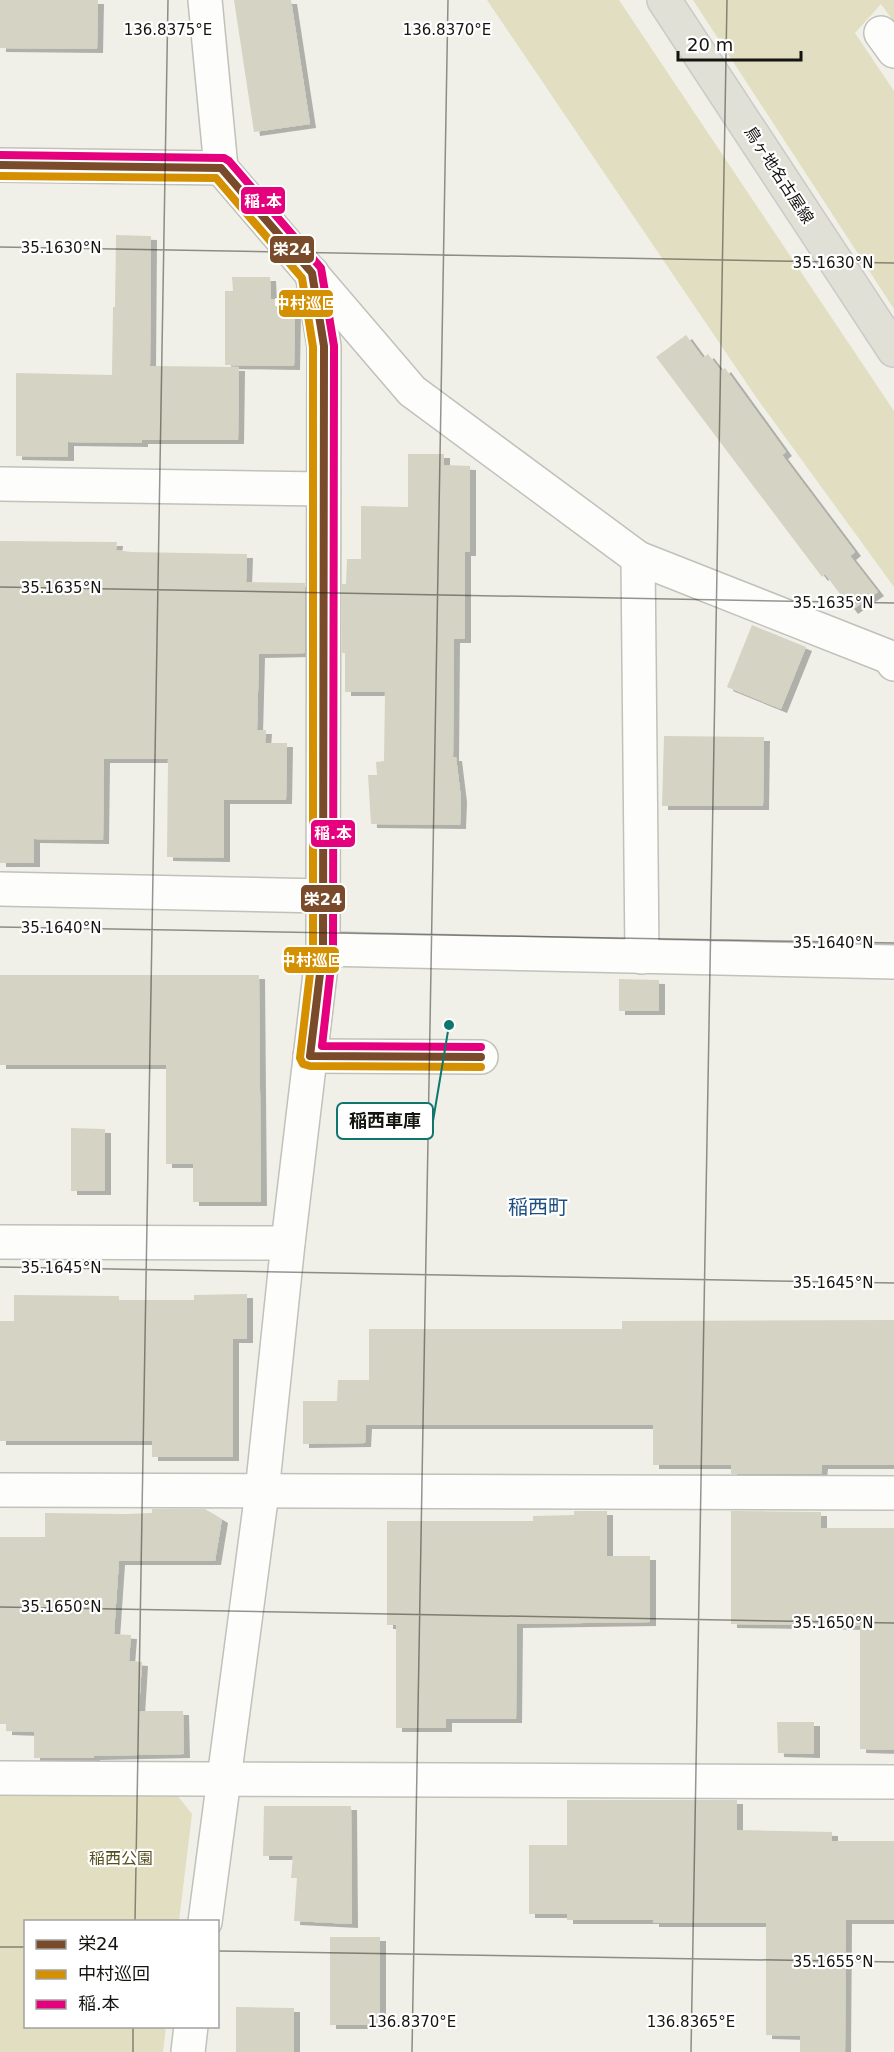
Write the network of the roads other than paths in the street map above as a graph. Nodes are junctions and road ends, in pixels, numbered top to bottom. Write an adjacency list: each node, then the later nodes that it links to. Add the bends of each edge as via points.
1 (205, 0): 4 (street)
2 (664, 0): 6 (main road, 鳥ヶ地名古屋線)
3 (0, 165): 4 (street)
4 (221, 168): 5 (street)
5 (312, 273): 8 (street, via 324,346); 9 (street, via 412,391)
6 (894, 350)
7 (0, 484): 8 (street)
8 (323, 489): 12 (street)
9 (638, 558): 10 (street, via 889,657); 14 (street)
10 (894, 664)
11 (0, 889): 12 (street)
12 (322, 896): 13 (street)
13 (323, 949): 14 (street); 16 (street)
14 (642, 957): 15 (street)
15 (894, 962)
16 (310, 1056): 17 (street); 19 (street)
17 (481, 1057)
18 (0, 1242): 19 (street)
19 (288, 1243): 21 (street)
20 (0, 1490): 21 (street)
21 (262, 1492): 22 (street); 24 (street)
22 (894, 1493)
23 (0, 1778): 24 (street)
24 (225, 1778): 25 (street); 26 (street)
25 (894, 1782)
26 (206, 1920)
27 (191, 2028): 28 (street)
28 (188, 2052)

